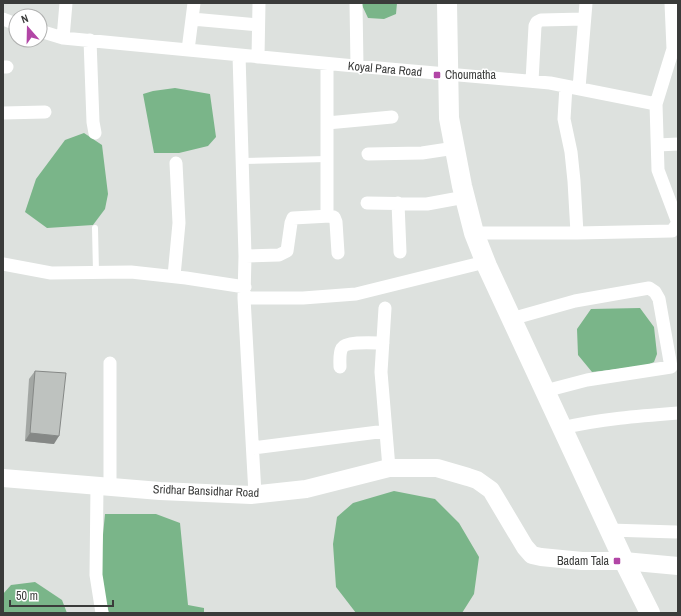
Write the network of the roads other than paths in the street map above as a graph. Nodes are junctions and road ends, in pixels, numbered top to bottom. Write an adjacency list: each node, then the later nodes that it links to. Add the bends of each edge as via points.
1 (66, 3): 12 (street)
2 (194, 3): 8 (street)
3 (259, 3): 10 (street)
4 (356, 3): 19 (street)
5 (448, 3): 20 (main road)
6 (586, 3): 9 (street)
7 (671, 3): 14 (street)
8 (192, 19): 10 (street); 15 (street)
9 (584, 19): 22 (street, via 537,22); 23 (street)
10 (258, 24): 17 (street)
11 (48, 33): 12 (street, Koyal Para Road)
12 (63, 38): 13 (street, Koyal Para Road)
13 (90, 40): 15 (street, Koyal Para Road); 29 (street)
14 (676, 49): 21 (street)
15 (188, 50): 16 (street, Koyal Para Road)
16 (239, 55): 17 (street, Koyal Para Road); 35 (street)
17 (258, 57): 18 (street, Koyal Para Road)
18 (327, 64): 19 (street, Koyal Para Road); 28 (street)
19 (357, 66): 20 (street, Koyal Para Road)
20 (449, 74): 22 (street, Koyal Para Road); 32 (main road, via 450,118)
21 (672, 77): 24 (street)
22 (532, 81): 23 (street, Koyal Para Road)
23 (572, 87): 24 (street, Koyal Para Road); 44 (street, via 564,119 571,152)
24 (656, 104): 31 (street)
25 (45, 112): 26 (street)
26 (3, 113)
27 (392, 117): 28 (street)
28 (327, 123): 34 (street)
29 (95, 133)
30 (678, 144): 31 (street)
31 (658, 145): 41 (street, via 658,170)
32 (455, 148): 33 (street, via 422,153); 37 (main road)
33 (368, 154)
34 (327, 159): 35 (lane); 40 (street)
35 (242, 161): 47 (street)
36 (176, 164): 51 (street, via 179,223)
37 (465, 197): 39 (street, via 427,204); 43 (main road)
38 (367, 203): 39 (street)
39 (398, 203): 45 (street)
40 (327, 216): 46 (street, via 334,217 336,222); 47 (street, via 293,218 287,251 283,254)
41 (678, 223): 44 (street, via 672,231)
42 (95, 228): 50 (lane)
43 (474, 233): 44 (street); 48 (main road)
44 (577, 233)
45 (400, 252)
46 (338, 253)
47 (245, 256): 52 (street)
48 (485, 262): 52 (street, via 356,294 303,298); 54 (main road)
49 (3, 264): 50 (street, via 51,273)
50 (96, 272): 51 (street)
51 (174, 276): 52 (street)
52 (244, 292): 63 (street)
53 (385, 308): 55 (street)
54 (511, 319): 58 (street, via 575,301 649,288 659,299); 59 (main road)
55 (383, 343): 57 (street, via 345,346 342,349); 62 (street, via 381,372)
56 (110, 363): 66 (street)
57 (340, 368)
58 (674, 370): 59 (street, via 587,380)
59 (545, 391): 61 (main road)
60 (678, 413): 61 (street, via 610,418)
61 (562, 428): 68 (main road)
62 (386, 431): 63 (street); 64 (street)
63 (253, 448): 67 (street)
64 (388, 468): 67 (street, Sridhar Bansidhar Road, via 306,489); 70 (street, Sridhar Bansidhar Road, via 437,468 477,480 491,490 532,555 582,561)
65 (3, 478): 66 (street, Sridhar Bansidhar Road)
66 (104, 486): 67 (street, Sridhar Bansidhar Road); 72 (street, via 96,575)
67 (255, 494)
68 (609, 530): 69 (street); 70 (main road)
69 (676, 532)
70 (624, 561): 71 (street, Sridhar Bansidhar Road); 73 (main road)
71 (678, 566)
72 (102, 613)
73 (650, 613)

